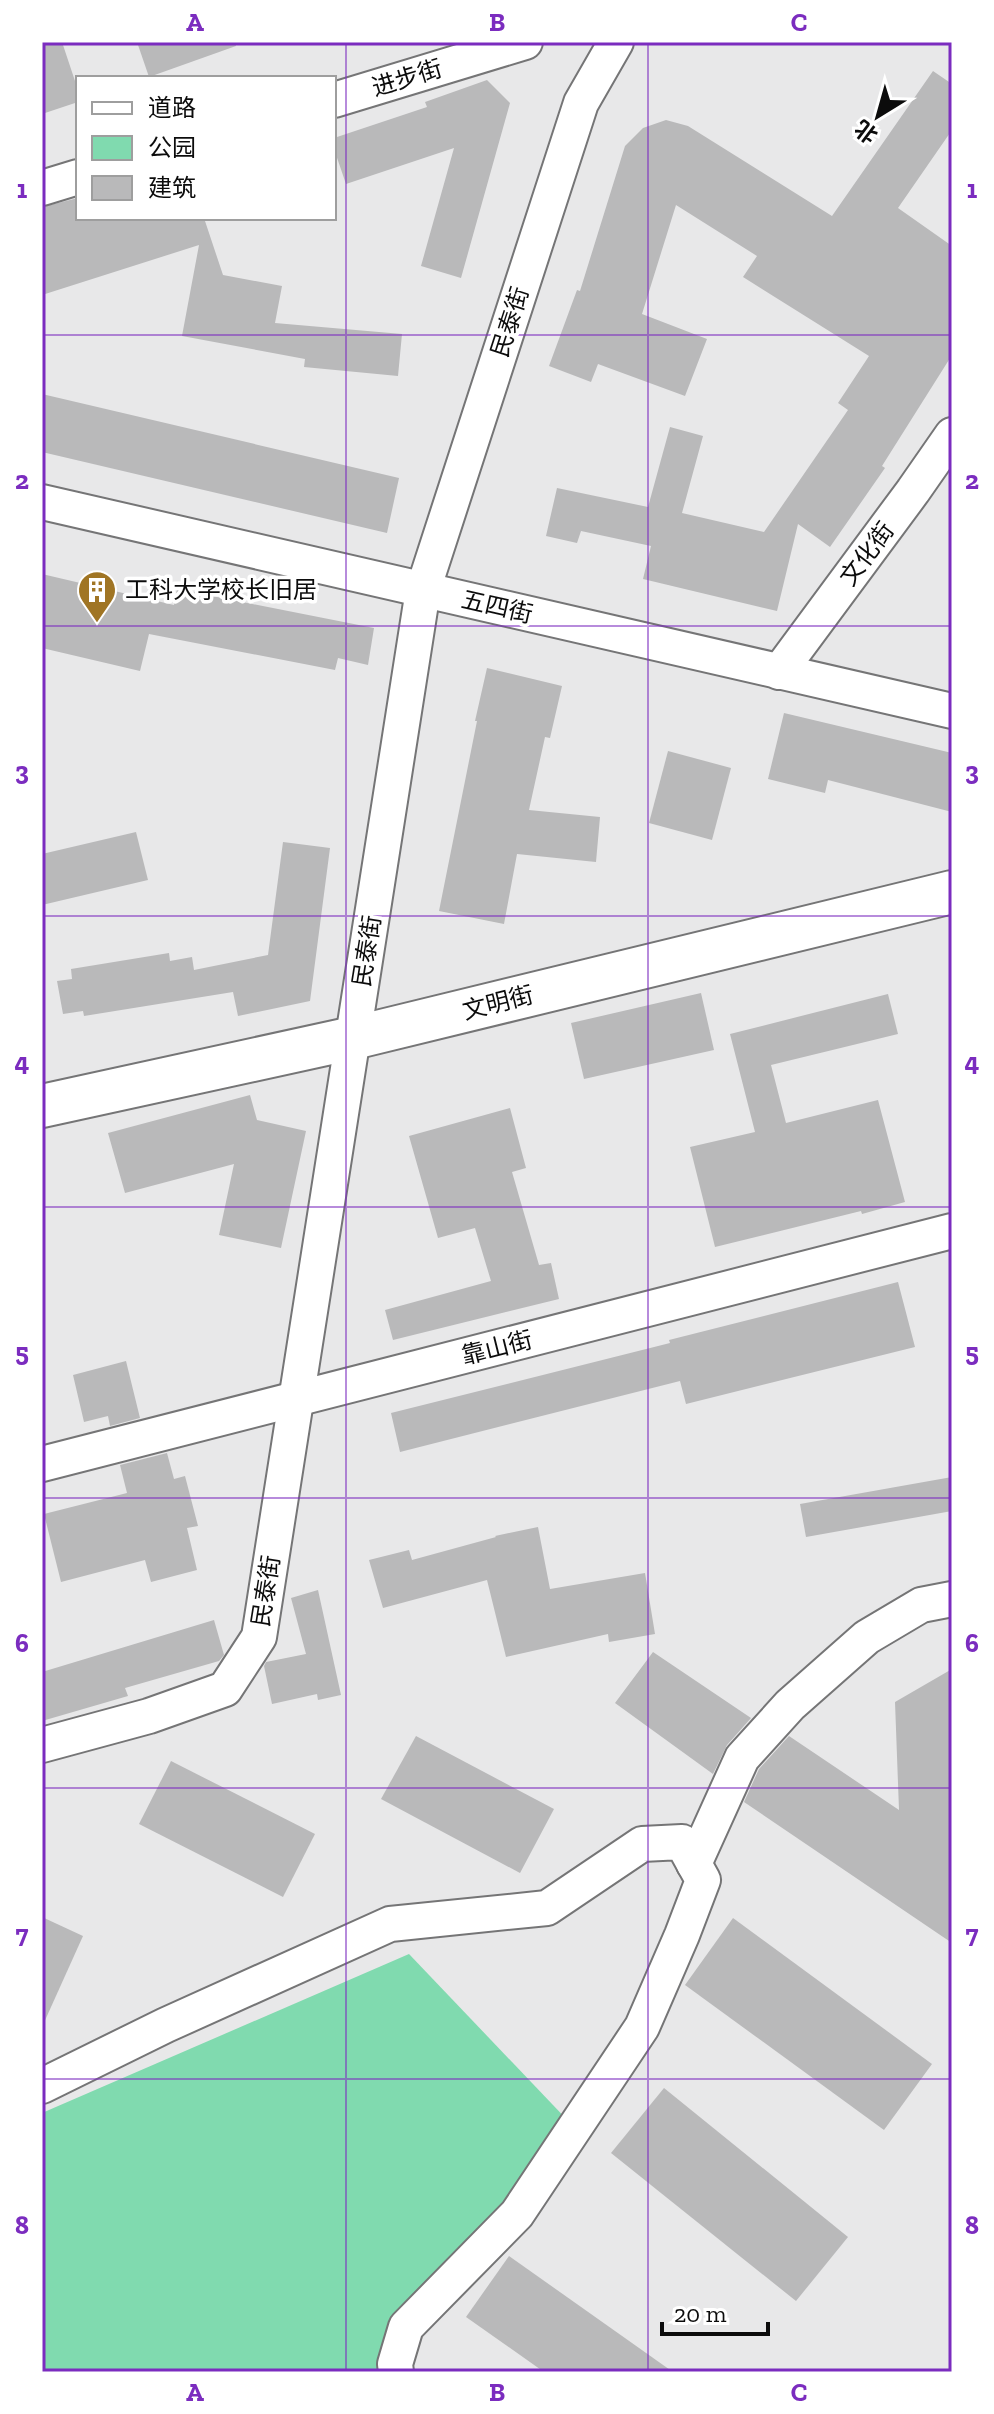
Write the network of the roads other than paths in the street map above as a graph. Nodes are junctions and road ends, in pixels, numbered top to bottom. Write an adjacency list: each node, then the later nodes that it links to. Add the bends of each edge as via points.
1 (525, 42): 3 (street, 进步街)
2 (616, 42): 8 (street, 民泰街, via 581,103)
3 (336, 99)
4 (76, 178): 5 (street)
5 (42, 188)
6 (952, 435): 9 (street, 文化街)
7 (42, 502): 8 (street, 五四街)
8 (423, 590): 9 (street, 五四街); 12 (street, 民泰街)
9 (779, 672): 10 (street, 五四街)
10 (952, 711)
11 (952, 892): 12 (street, 文明街)
12 (353, 1038): 13 (street, 文明街); 15 (street, 民泰街)
13 (42, 1106)
14 (952, 1231): 15 (street, 靠山街)
15 (297, 1399): 16 (street, 靠山街); 18 (street, 民泰街, via 259,1637 225,1689)
16 (42, 1464)
17 (952, 1599): 19 (street, via 921,1605 867,1637 790,1705 742,1758)
18 (42, 1745)
19 (694, 1864): 20 (street, via 682,1842 642,1844 547,1908 390,1924); 21 (street, via 703,1880 642,2027 517,2214 406,2327)
20 (42, 2086)
21 (396, 2372)

